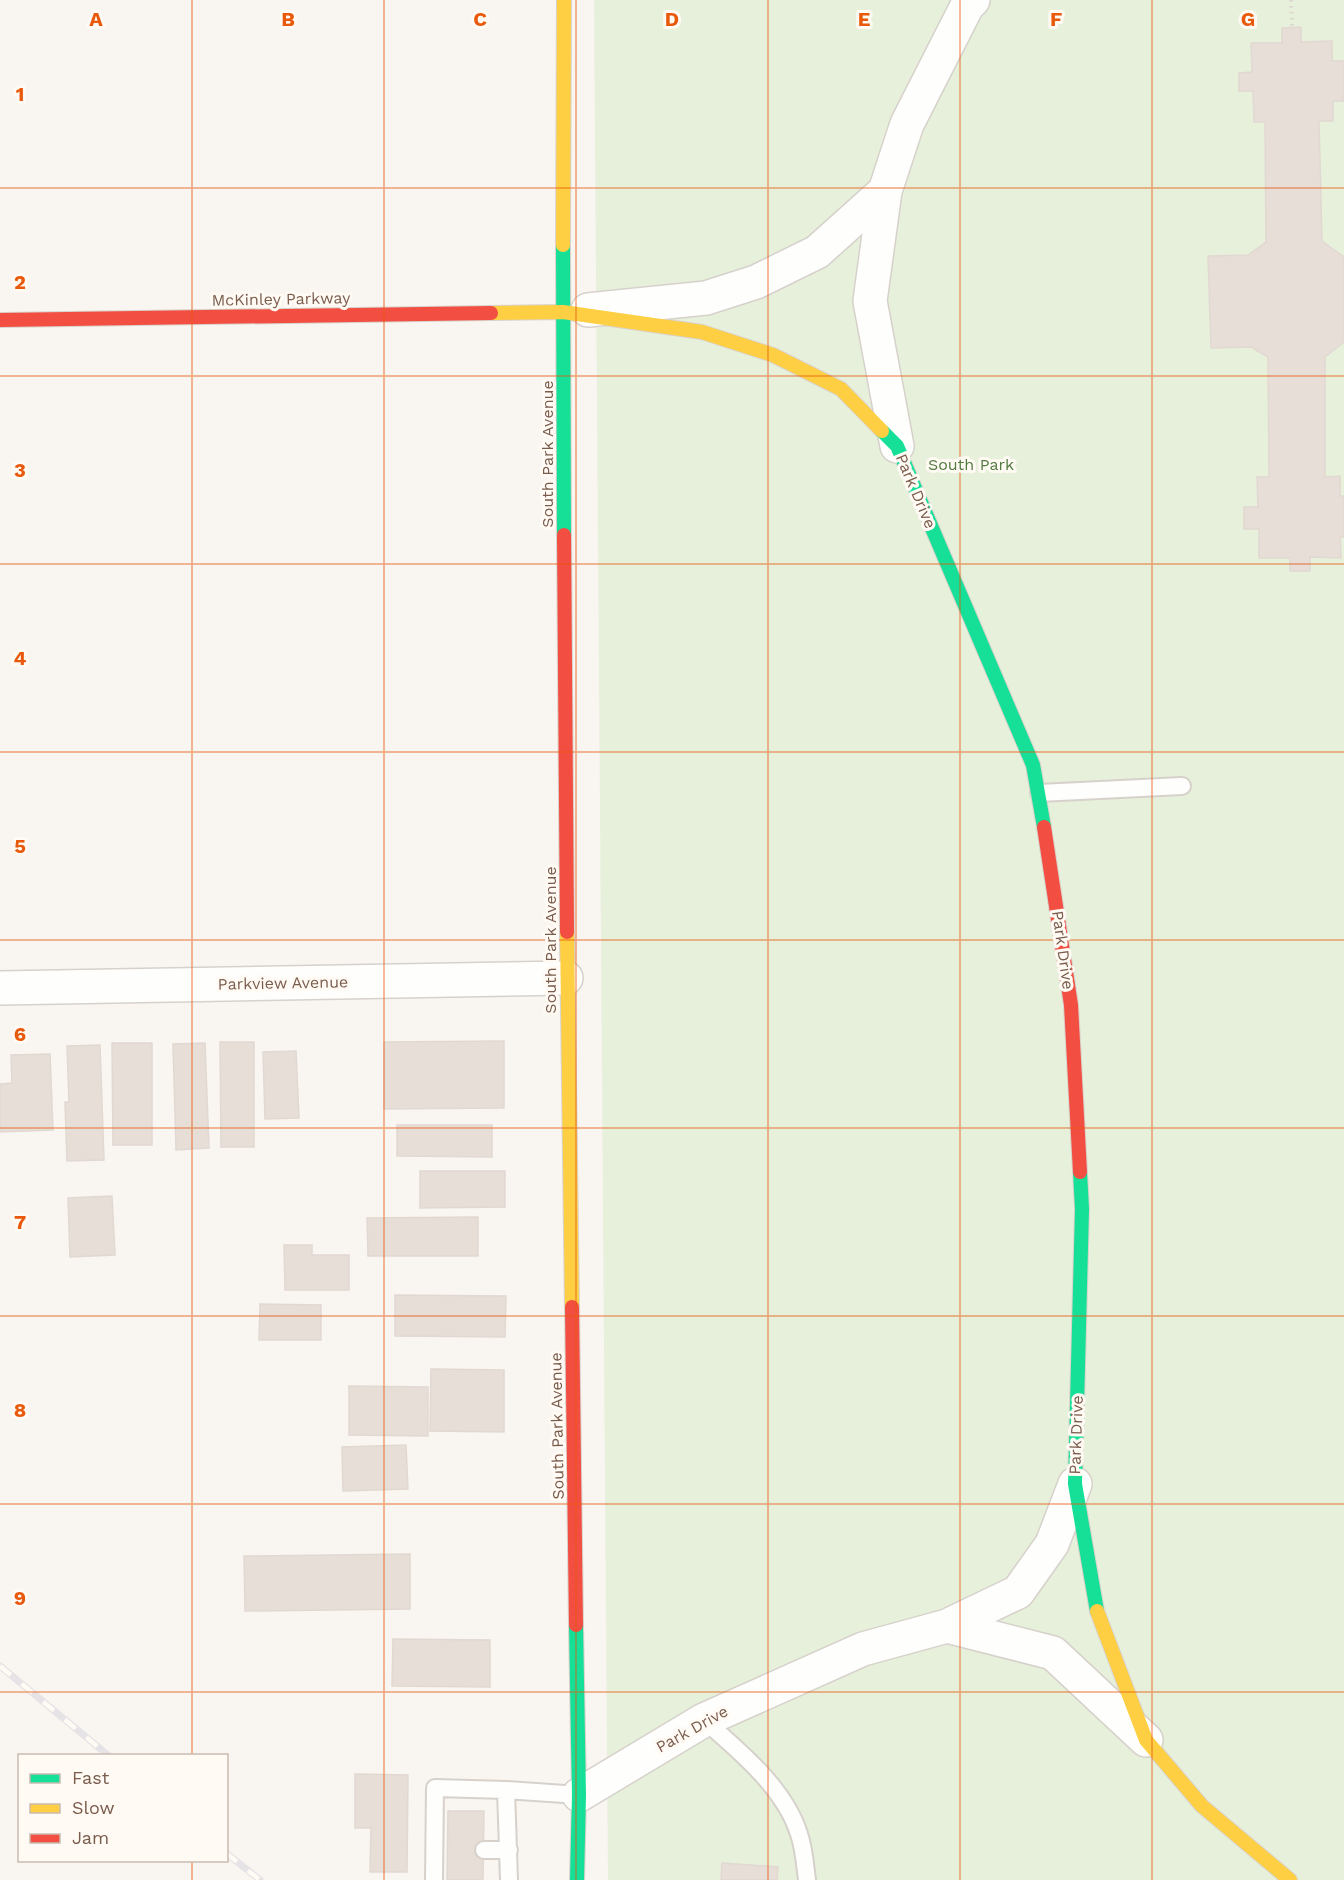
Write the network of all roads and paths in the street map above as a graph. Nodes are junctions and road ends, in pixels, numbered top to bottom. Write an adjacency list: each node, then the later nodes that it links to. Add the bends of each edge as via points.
1 (564, 0): 6 (street, South Park Avenue)
2 (973, 0): 5 (street, Park Drive, via 907,124)
3 (1291, 0): 4 (path)
4 (1292, 27)
5 (885, 191): 6 (street, Park Drive, via 817,252 756,282 706,298); 8 (street, Park Drive, via 870,301)
6 (563, 312): 7 (street, McKinley Parkway); 8 (street, Park Drive, via 702,332 773,356 841,389); 11 (street, South Park Avenue)
7 (0, 320)
8 (897, 446): 10 (street, Park Drive, via 1033,765)
9 (1182, 786): 10 (lane)
10 (1039, 793): 13 (street, Park Drive, via 1071,1005 1082,1209)
11 (566, 978): 12 (street, Parkview Avenue); 18 (street, South Park Avenue)
12 (0, 988)
13 (1075, 1484): 14 (street, Park Drive, via 1052,1544 1017,1592); 16 (street, Park Drive, via 1096,1608)
14 (947, 1626): 15 (street, Park Drive, via 862,1649); 16 (street, Park Drive, via 1053,1653)
15 (704, 1719): 18 (street, Park Drive); 24 (lane, via 749,1760 787,1806 800,1834)
16 (1146, 1740): 25 (street, Park Drive, via 1202,1806)
17 (506, 1790): 18 (lane); 20 (lane); 21 (lane, via 435,1788 441,1850)
18 (579, 1795): 23 (street, South Park Avenue)
19 (484, 1850): 20 (lane)
20 (509, 1850): 22 (lane)
21 (434, 1880)
22 (509, 1880)
23 (577, 1880)
24 (807, 1880)
25 (1290, 1880)

